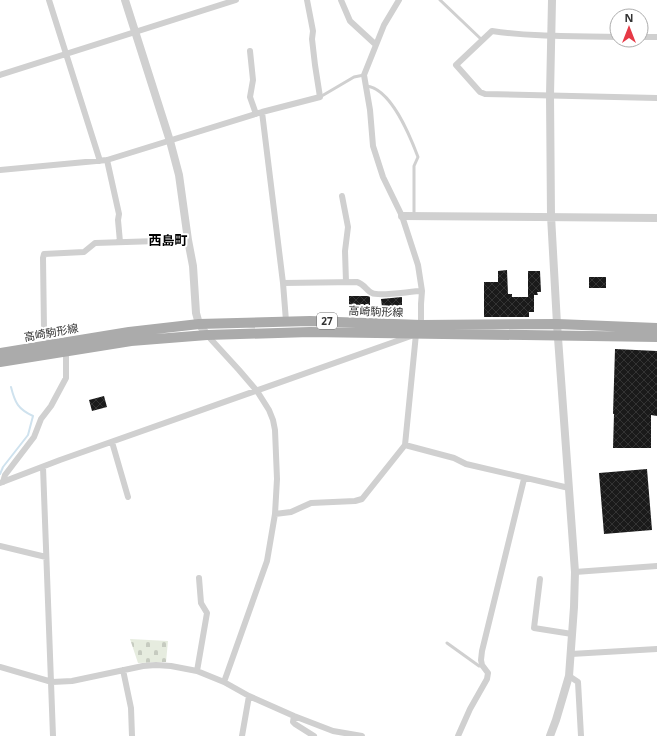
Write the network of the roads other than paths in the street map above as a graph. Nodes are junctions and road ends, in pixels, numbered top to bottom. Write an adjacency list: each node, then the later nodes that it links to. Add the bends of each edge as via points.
1 (49, 0): 15 (street)
2 (125, 0): 9 (street)
3 (236, 0): 9 (street)
4 (307, 0): 20 (street)
5 (341, 0): 13 (street, via 350,21)
6 (399, 0): 13 (street)
7 (440, 0): 12 (lane)
8 (552, 0): 10 (street)
9 (135, 32): 15 (street); 23 (street)
10 (552, 36): 11 (street); 12 (street, via 492,32); 19 (street)
11 (609, 36)
12 (482, 40): 19 (street, via 456,65 480,92)
13 (375, 44): 17 (street)
14 (250, 51): 22 (street, via 253,80 250,97)
15 (66, 54): 16 (street); 25 (street)
16 (0, 75)
17 (364, 75): 18 (street); 20 (lane, via 354,77)
18 (366, 86): 28 (street, via 373,146 383,178); 29 (lane, via 373,86 391,104 402,120 418,157 414,166)
19 (550, 95): 21 (street); 30 (street)
20 (320, 96): 22 (street)
21 (657, 98)
22 (259, 113): 23 (street); 35 (street)
23 (170, 141): 24 (street); 32 (street, via 179,175)
24 (107, 160): 25 (street); 33 (street, via 119,214)
25 (100, 161): 26 (street)
26 (0, 170)
27 (342, 196): 34 (street, via 348,227)
28 (402, 216): 29 (street); 36 (street, via 418,265)
29 (414, 216): 30 (street)
30 (551, 216): 31 (street); 39 (street)
31 (657, 218)
32 (188, 240): 33 (street); 38 (street)
33 (120, 242): 45 (street, via 95,243 84,252 44,254 44,329)
34 (346, 282): 35 (street); 36 (street, via 358,282 371,293 378,295)
35 (283, 283): 37 (street)
36 (422, 291): 41 (street)
37 (286, 321): 38 (main road, 高崎駒形線 / 27); 41 (main road, 高崎駒形線 / 27, via 310,320)
38 (198, 324): 42 (street); 45 (main road, 高崎駒形線 / 27)
39 (557, 324): 40 (main road, 高崎駒形線 / 27); 41 (main road, 高崎駒形線 / 27); 43 (street)
40 (657, 328)
41 (419, 330): 42 (main road, 高崎駒形線 / 27); 43 (main road, 高崎駒形線 / 27); 49 (street); 51 (street)
42 (207, 335): 46 (main road, 高崎駒形線 / 27, via 131,341); 49 (street)
43 (558, 335): 44 (main road, 高崎駒形線 / 27); 55 (street)
44 (657, 337)
45 (51, 343): 47 (main road, 高崎駒形線 / 27)
46 (66, 350): 48 (main road, 高崎駒形線 / 27); 54 (street, via 66,378 41,419 34,437)
47 (0, 353)
48 (0, 362)
49 (256, 391): 50 (street); 57 (street, via 269,410 275,430)
50 (112, 442): 52 (street); 56 (street)
51 (406, 446): 53 (street); 57 (street, via 362,499 311,503 291,512)
52 (43, 467): 54 (street); 59 (street)
53 (524, 478): 55 (street); 68 (street, via 482,651)
54 (2, 482)
55 (568, 488): 61 (street)
56 (128, 497)
57 (275, 514): 74 (street, via 267,561)
58 (0, 546): 59 (street)
59 (46, 557): 73 (street)
60 (657, 566): 61 (street)
61 (575, 572): 64 (street)
62 (199, 578): 71 (street, via 201,603 207,613)
63 (540, 579): 64 (street, via 534,628)
64 (572, 634): 67 (street)
65 (447, 643): 68 (lane, via 479,666)
66 (657, 649): 67 (street)
67 (571, 654): 72 (street)
68 (482, 665): 82 (street, via 488,673 487,679)
69 (0, 667): 73 (street)
70 (122, 670): 71 (street, via 156,665); 73 (street, via 72,681); 78 (street, via 131,708)
71 (197, 671): 74 (street)
72 (568, 676): 83 (street); 84 (street, via 578,682)
73 (52, 682): 77 (street)
74 (224, 682): 75 (street)
75 (248, 696): 76 (street); 79 (street)
76 (294, 716): 80 (street, via 295,724); 81 (street, via 333,731)
77 (53, 736)
78 (132, 736)
79 (242, 736)
80 (314, 736)
81 (362, 736)
82 (458, 736)
83 (550, 736)
84 (581, 736)

